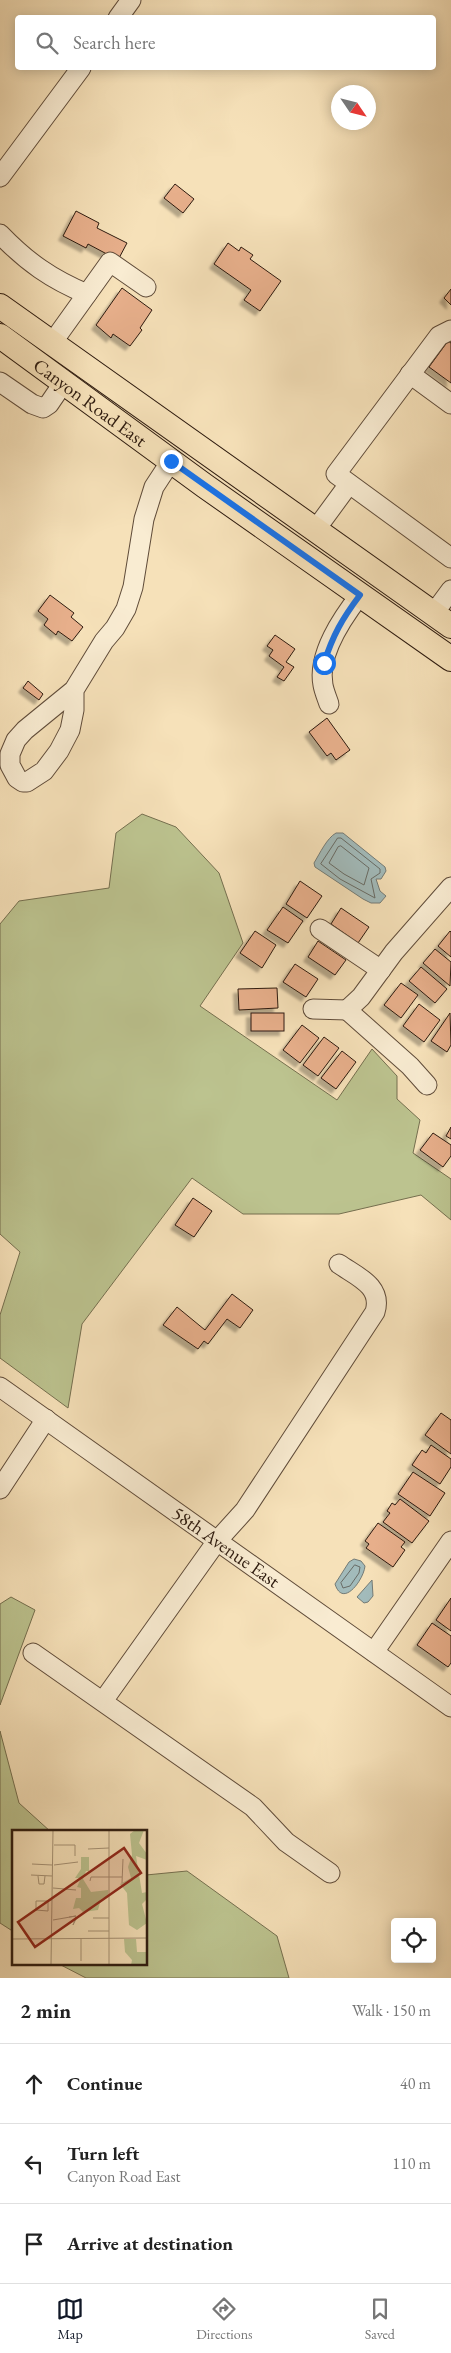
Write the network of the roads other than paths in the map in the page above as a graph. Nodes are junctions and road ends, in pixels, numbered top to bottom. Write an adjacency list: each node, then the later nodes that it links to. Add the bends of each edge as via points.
1 (131, 0): 2 (street)
2 (120, 15)
3 (80, 70): 4 (street)
4 (0, 177)
5 (0, 234): 7 (street, via 38,268 57,281)
6 (146, 287): 7 (street, via 110,262)
7 (87, 294): 11 (street)
8 (0, 306): 11 (main road, Canyon Road East)
9 (451, 330): 12 (street, via 439,336)
10 (0, 336): 14 (main road, Canyon Road East)
11 (52, 343): 18 (main road, Canyon Road East)
12 (410, 374): 15 (street); 17 (street, via 336,474)
13 (0, 382): 14 (street, via 43,408)
14 (64, 382): 16 (main road, Canyon Road East)
15 (451, 404)
16 (171, 461): 21 (main road, Canyon Road East); 24 (street, via 154,487 144,519 133,588 126,608)
17 (349, 484): 18 (street); 19 (street)
18 (316, 529): 22 (main road, Canyon Road East)
19 (451, 558)
20 (451, 590): 22 (street)
21 (360, 595): 23 (main road, Canyon Road East); 25 (street, via 342,618 324,663 322,683)
22 (442, 620)
23 (451, 659)
24 (74, 690): 26 (street, via 25,730 16,740); 26 (street, via 70,730 44,772 23,782)
25 (329, 704)
26 (5, 763)
27 (451, 887): 29 (street)
28 (320, 929): 29 (street)
29 (381, 970): 31 (street)
30 (313, 1009): 31 (street)
31 (347, 1010): 32 (street, via 410,1066)
32 (427, 1086)
33 (339, 1264): 37 (street, via 370,1285 375,1294 375,1312 245,1510)
34 (0, 1388): 35 (street, 58th Avenue East)
35 (46, 1419): 36 (street); 37 (street, 58th Avenue East)
36 (0, 1489)
37 (217, 1541): 39 (street, 58th Avenue East); 41 (street)
38 (451, 1541): 39 (street)
39 (374, 1652): 42 (street, 58th Avenue East)
40 (33, 1653): 41 (street)
41 (103, 1701): 43 (street, via 253,1807 286,1842)
42 (451, 1706)
43 (330, 1873)

